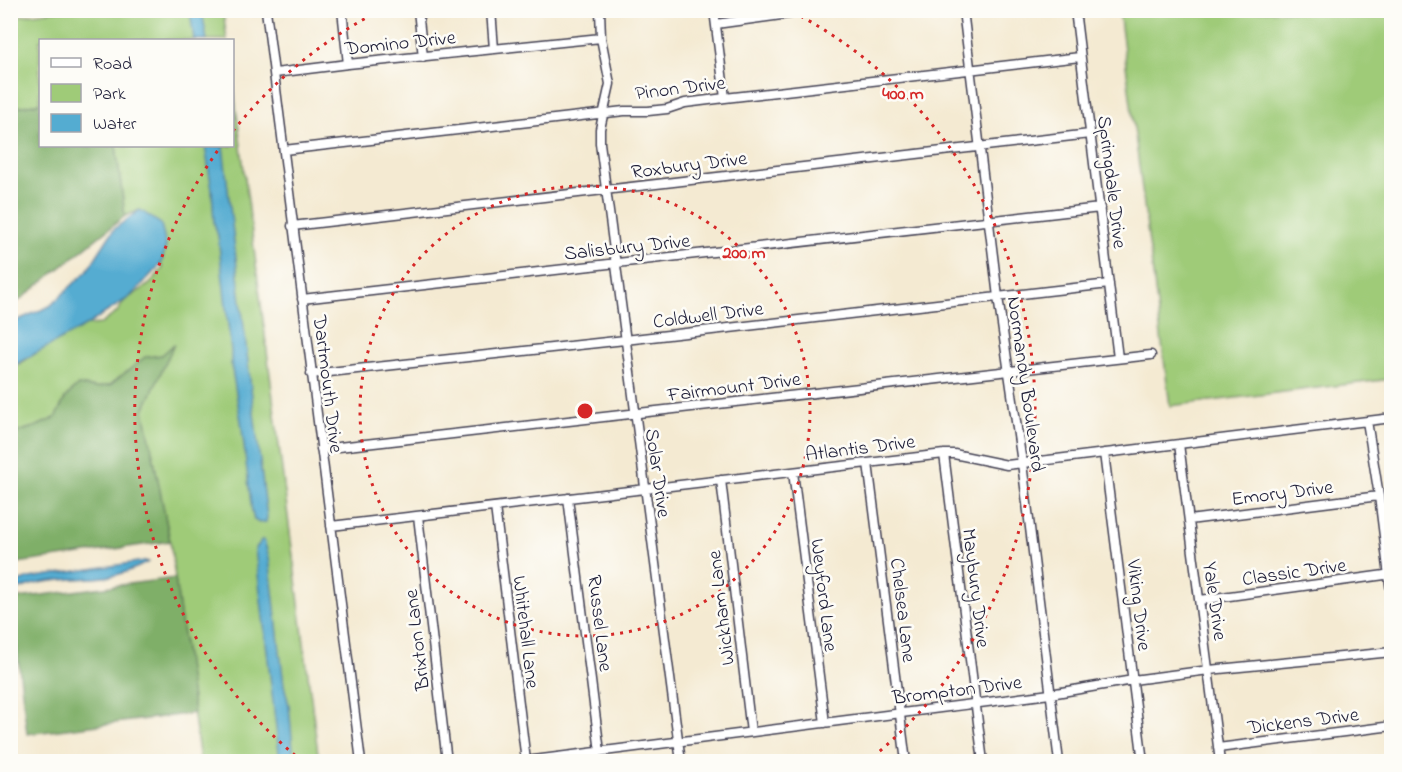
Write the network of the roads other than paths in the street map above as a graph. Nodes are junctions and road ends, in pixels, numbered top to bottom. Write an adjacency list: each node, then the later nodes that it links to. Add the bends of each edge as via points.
1 (266, 10): 17 (street, Dartmouth Drive)
2 (342, 10): 15 (street)
3 (418, 10): 13 (street)
4 (491, 10): 12 (street)
5 (600, 10): 11 (street, Solar Drive)
6 (714, 10): 10 (street)
7 (817, 10): 10 (street)
8 (963, 10): 16 (street, Normandy Boulevard)
9 (1075, 10): 14 (street, Springdale Drive)
10 (716, 24): 18 (street)
11 (602, 38): 12 (street, Domino Drive); 19 (street, Solar Drive, via 610,84)
12 (494, 49): 13 (street, Domino Drive)
13 (423, 57): 15 (street, Domino Drive)
14 (1080, 57): 16 (street, Pinon Drive); 20 (street, Springdale Drive)
15 (348, 64): 17 (street, Domino Drive)
16 (970, 70): 18 (street, Pinon Drive); 21 (street, Normandy Boulevard)
17 (275, 73): 22 (street, Dartmouth Drive)
18 (725, 98): 19 (street, Pinon Drive, via 657,110)
19 (604, 113): 22 (street, Pinon Drive); 23 (street, Solar Drive, via 600,143)
20 (1090, 134): 21 (street, Roxbury Drive); 24 (street, Springdale Drive)
21 (980, 147): 23 (street, Roxbury Drive); 25 (street, Normandy Boulevard)
22 (284, 150): 26 (street, Dartmouth Drive)
23 (606, 190): 26 (street, Roxbury Drive); 27 (street, Solar Drive)
24 (1100, 208): 25 (street, Salisbury Drive); 28 (street, Springdale Drive)
25 (989, 222): 27 (street, Salisbury Drive); 29 (street, Normandy Boulevard)
26 (292, 226): 30 (street, Dartmouth Drive)
27 (615, 265): 30 (street, Salisbury Drive); 31 (street, Solar Drive)
28 (1109, 284): 29 (street, Coldwell Drive); 33 (street, Springdale Drive)
29 (998, 297): 31 (street, Coldwell Drive); 34 (street, Normandy Boulevard)
30 (302, 299): 35 (street, Dartmouth Drive)
31 (625, 340): 35 (street, Coldwell Drive); 36 (street, Solar Drive)
32 (1151, 355): 33 (street, Fairmount Drive)
33 (1118, 358): 34 (street, Fairmount Drive)
34 (1008, 371): 36 (street, Fairmount Drive); 44 (street, Normandy Boulevard)
35 (311, 374): 40 (street, Dartmouth Drive)
36 (634, 414): 40 (street, Fairmount Drive); 47 (street, Solar Drive)
37 (1392, 418): 38 (street, Atlantis Drive)
38 (1367, 421): 39 (street, Atlantis Drive); 48 (street)
39 (1179, 444): 41 (street, Atlantis Drive); 52 (street, Yale Drive)
40 (321, 449): 53 (street, Dartmouth Drive)
41 (1104, 453): 44 (street, Atlantis Drive); 59 (street, Viking Drive)
42 (944, 454): 43 (street, Atlantis Drive); 44 (street, Atlantis Drive, via 1007,465); 61 (street, Maybury Drive)
43 (868, 463): 45 (street, Atlantis Drive); 62 (street, Chelsea Lane)
44 (1022, 463): 60 (street, Normandy Boulevard)
45 (793, 472): 46 (street, Atlantis Drive); 63 (street, Weyford Lane)
46 (721, 480): 47 (street, Atlantis Drive); 65 (street, Wickham Lane)
47 (646, 489): 49 (street, Atlantis Drive); 66 (street, Solar Drive)
48 (1379, 496): 52 (street, Emory Drive); 54 (street)
49 (568, 498): 50 (street, Atlantis Drive); 68 (street, Russel Lane)
50 (495, 507): 51 (street, Atlantis Drive); 71 (street, Whitehall Lane)
51 (418, 516): 53 (street, Atlantis Drive); 70 (street, Brixton Lane)
52 (1189, 520): 55 (street, Yale Drive)
53 (331, 526): 69 (street, Dartmouth Drive)
54 (1390, 574): 55 (street, Classic Drive); 56 (street)
55 (1200, 600): 58 (street, Yale Drive)
56 (1392, 600)
57 (1392, 652): 58 (street, Brompton Drive)
58 (1209, 670): 59 (street, Brompton Drive); 67 (street, Yale Drive)
59 (1133, 680): 60 (street, Brompton Drive); 76 (street, Viking Drive)
60 (1050, 694): 61 (street, Brompton Drive); 75 (street, Normandy Boulevard)
61 (975, 704): 62 (street, Brompton Drive); 74 (street, Maybury Drive)
62 (900, 713): 63 (street, Brompton Drive); 73 (street, Chelsea Lane)
63 (825, 723): 65 (street, Brompton Drive)
64 (1392, 726): 67 (street, Dickens Drive)
65 (751, 732): 66 (street, Brompton Drive)
66 (678, 742): 68 (street, Brompton Drive); 72 (street, Solar Drive)
67 (1218, 748): 77 (street, Yale Drive)
68 (600, 752): 71 (street, Brompton Drive)
69 (361, 762)
70 (447, 762)
71 (526, 762)
72 (681, 762)
73 (906, 762)
74 (982, 762)
75 (1059, 762)
76 (1143, 762)
77 (1220, 762)

